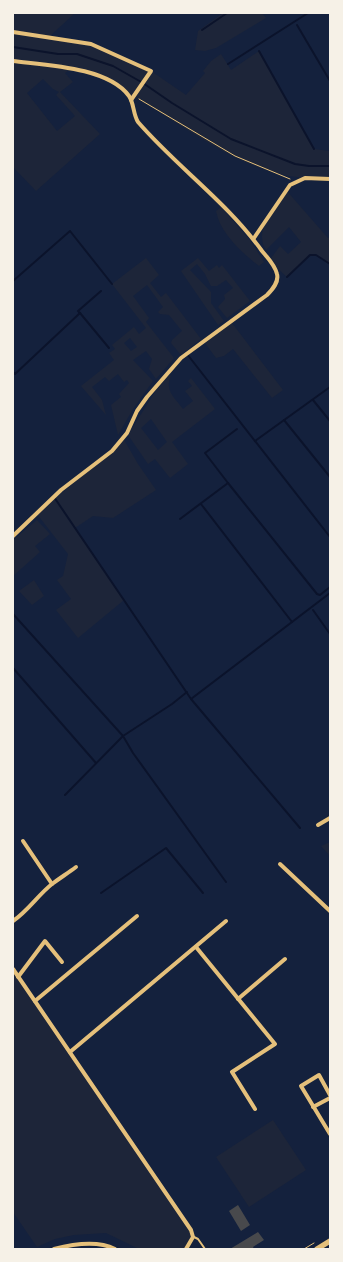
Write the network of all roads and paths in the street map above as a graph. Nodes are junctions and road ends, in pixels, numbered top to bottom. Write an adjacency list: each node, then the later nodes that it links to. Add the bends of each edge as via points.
1 (13, 32): 3 (street, via 91,44 151,71)
2 (13, 61): 4 (street, via 79,69 113,84)
3 (135, 94): 4 (street); 6 (path, via 190,131 235,156)
4 (131, 100): 7 (street, via 134,115 144,128 216,197)
5 (330, 179): 6 (street, via 305,178)
6 (296, 182): 7 (street, via 287,188)
7 (254, 238): 8 (street, via 277,274 271,291 181,358 147,397 112,451 61,490)
8 (13, 536)
9 (330, 818): 10 (street)
10 (318, 824)
11 (23, 841): 14 (street)
12 (280, 864): 15 (street)
13 (76, 867): 14 (street)
14 (52, 884): 18 (street)
15 (330, 911)
16 (137, 916): 25 (street)
17 (226, 921): 19 (street)
18 (13, 922)
19 (196, 947): 24 (street); 26 (street)
20 (285, 959): 24 (street)
21 (62, 962): 23 (street, via 44,941)
22 (13, 969): 23 (street)
23 (18, 977): 25 (street)
24 (238, 999): 30 (street, via 274,1044 232,1072)
25 (34, 1001): 26 (street)
26 (70, 1052): 32 (street, via 187,1223)
27 (330, 1095): 29 (street, via 319,1075 302,1086)
28 (330, 1098): 29 (street)
29 (313, 1107): 31 (street)
30 (256, 1109)
31 (330, 1134)
32 (193, 1236): 37 (street); 38 (lane)
33 (330, 1241): 39 (main road)
34 (72, 1247): 35 (street); 36 (street, via 100,1244)
35 (54, 1249)
36 (115, 1249)
37 (186, 1249)
38 (205, 1249)
39 (317, 1249)

